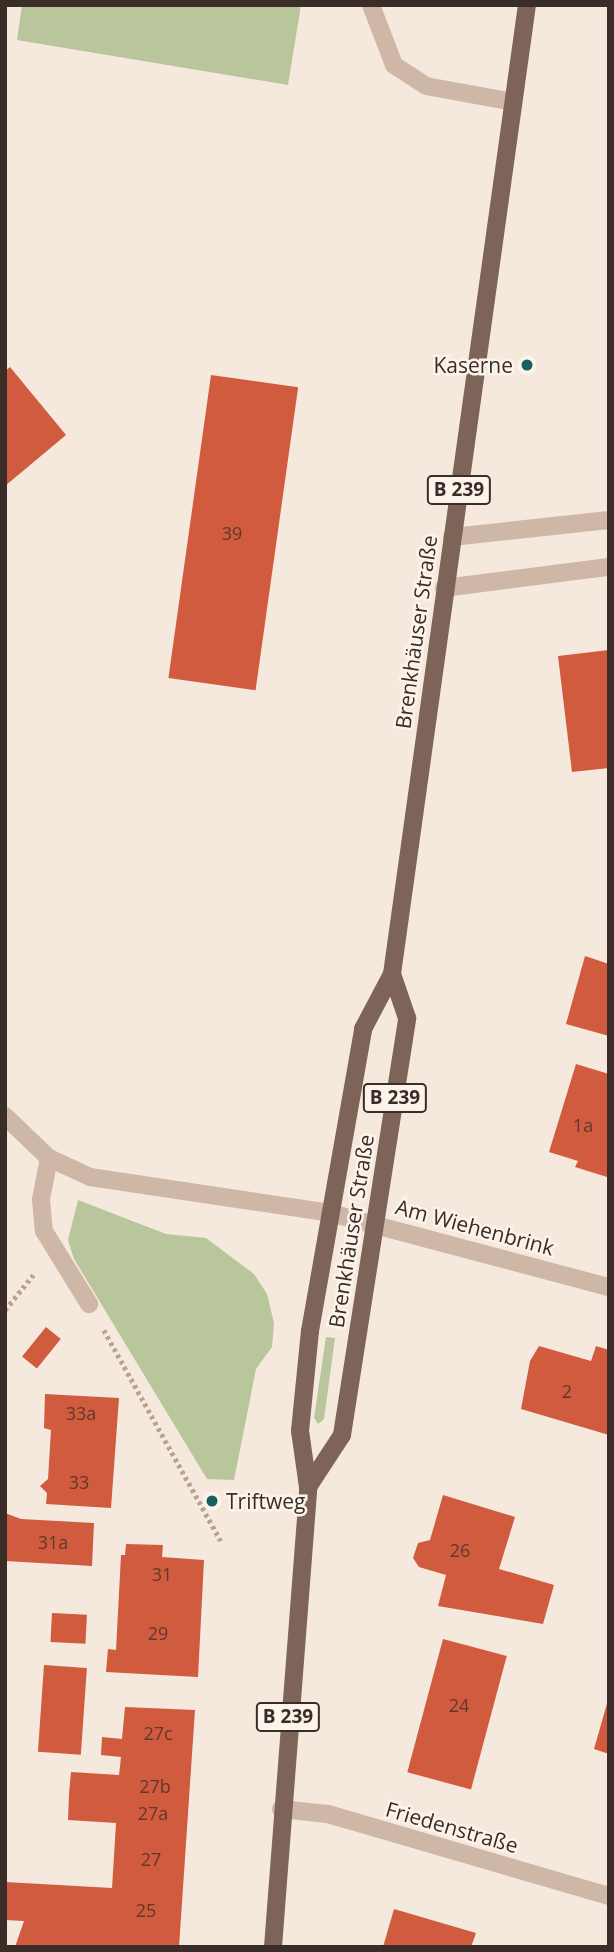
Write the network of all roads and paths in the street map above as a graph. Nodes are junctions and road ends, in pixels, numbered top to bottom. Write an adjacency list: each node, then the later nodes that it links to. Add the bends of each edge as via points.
1 (371, 5): 3 (street, via 394,65 426,86)
2 (527, 5): 3 (main road, Brenkhäuser Straße / B 239)
3 (513, 102): 5 (main road, Brenkhäuser Straße / B 239)
4 (609, 520): 5 (street)
5 (452, 537): 7 (main road, Brenkhäuser Straße / B 239)
6 (609, 567): 7 (street)
7 (444, 588): 8 (main road, Brenkhäuser Straße / B 239)
8 (391, 974): 11 (main road, Brenkhäuser Straße / B 239, via 363,1029); 12 (main road, Brenkhäuser Straße / B 239, via 407,1018)
9 (5, 1116): 10 (street)
10 (48, 1158): 11 (street, via 90,1177); 13 (street, via 41,1199 44,1231)
11 (330, 1213): 12 (street, Am Wiehenbrink); 17 (main road, Brenkhäuser Straße / B 239, via 310,1331 300,1431)
12 (376, 1225): 14 (street, Am Wiehenbrink); 17 (main road, Brenkhäuser Straße / B 239, via 342,1435)
13 (53, 1247): 15 (street); 16 (path)
14 (609, 1287)
15 (89, 1304): 18 (path, via 170,1441)
16 (5, 1310)
17 (308, 1487): 19 (main road, Brenkhäuser Straße / B 239)
18 (220, 1541)
19 (281, 1809): 20 (street, Friedenstraße, via 328,1815); 21 (main road, Brenkhäuser Straße / B 239)
20 (609, 1896)
21 (273, 1947)

